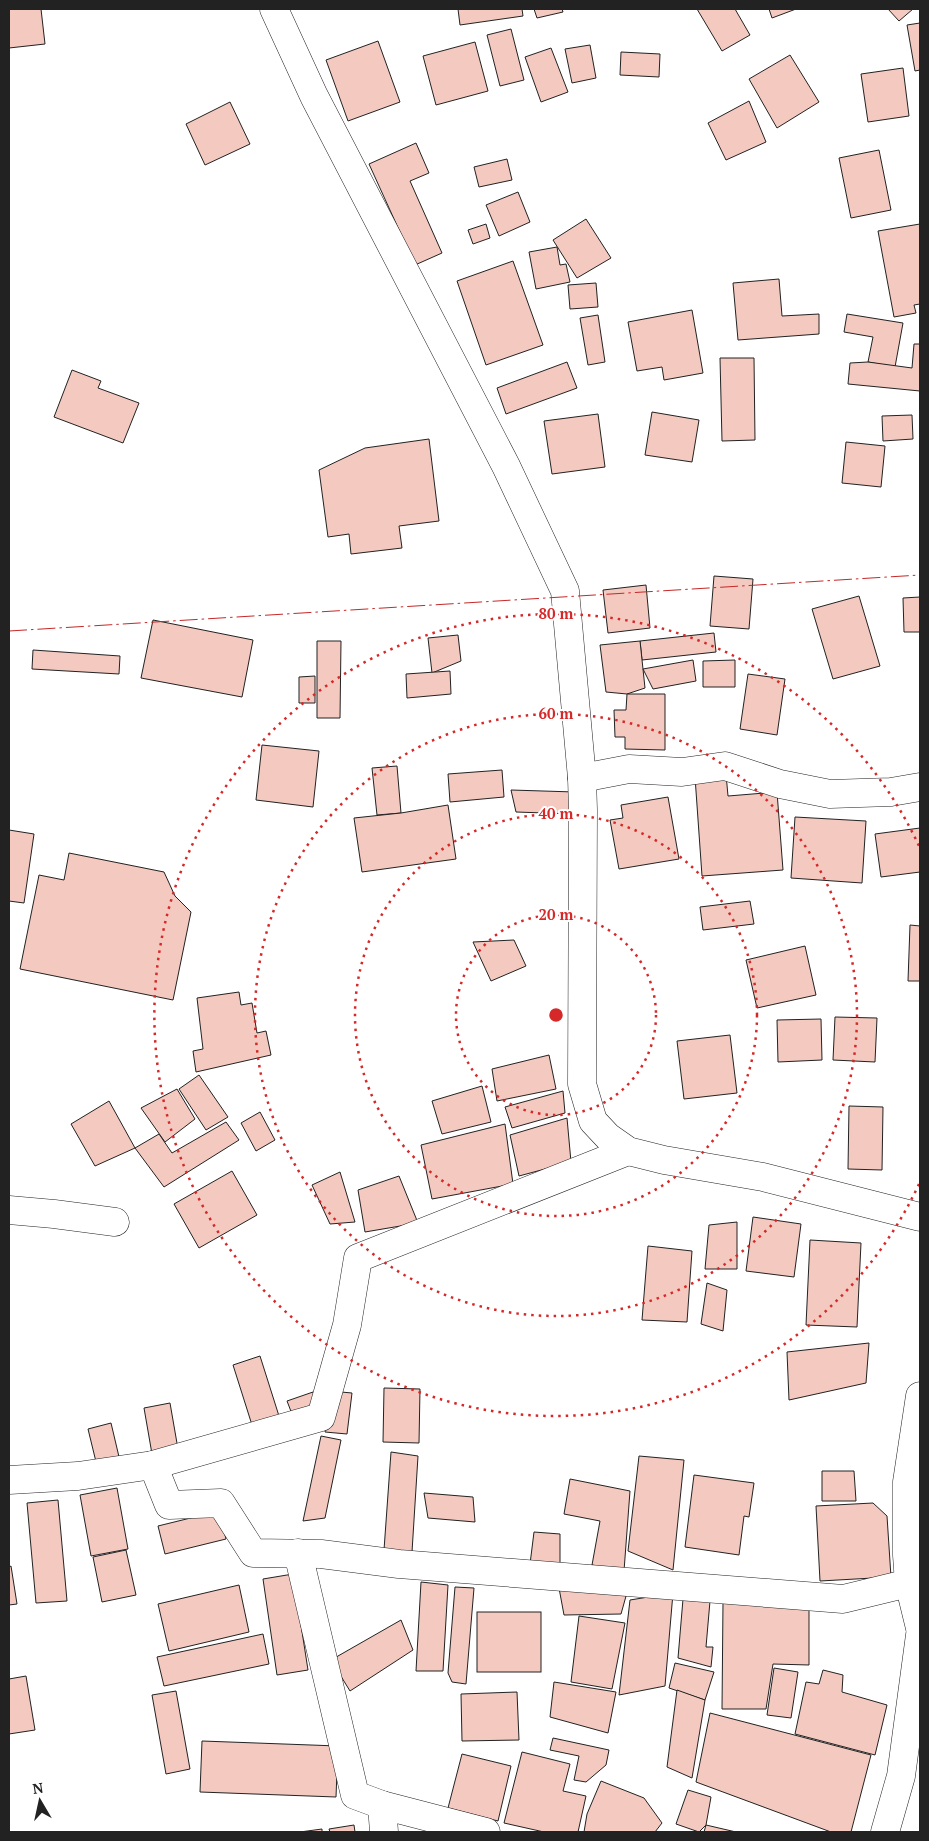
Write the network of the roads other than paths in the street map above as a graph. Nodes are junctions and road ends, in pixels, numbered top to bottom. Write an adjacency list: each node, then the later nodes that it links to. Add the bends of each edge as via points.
1 (274, 9): 2 (street, via 314,96 506,466 565,591)
2 (582, 778): 3 (street, via 629,769 682,772 725,766 780,784 830,794 892,792); 4 (street, via 582,1084 593,1121)
3 (920, 787)
4 (628, 1151): 6 (street, via 763,1177); 9 (street, via 358,1258 347,1325 321,1417)
5 (9, 1210): 7 (street)
6 (920, 1217)
7 (115, 1222)
8 (920, 1396): 12 (street, via 907,1482)
9 (153, 1465): 10 (street, via 78,1476); 11 (street, via 169,1505 221,1503 253,1553)
10 (9, 1480)
11 (298, 1553): 12 (street, via 843,1599); 15 (street, via 354,1796)
12 (909, 1583): 13 (street)
13 (920, 1628)
14 (920, 1635): 18 (street, via 901,1776)
15 (382, 1805): 16 (street); 17 (street)
16 (384, 1832)
17 (486, 1832)
18 (884, 1832)

